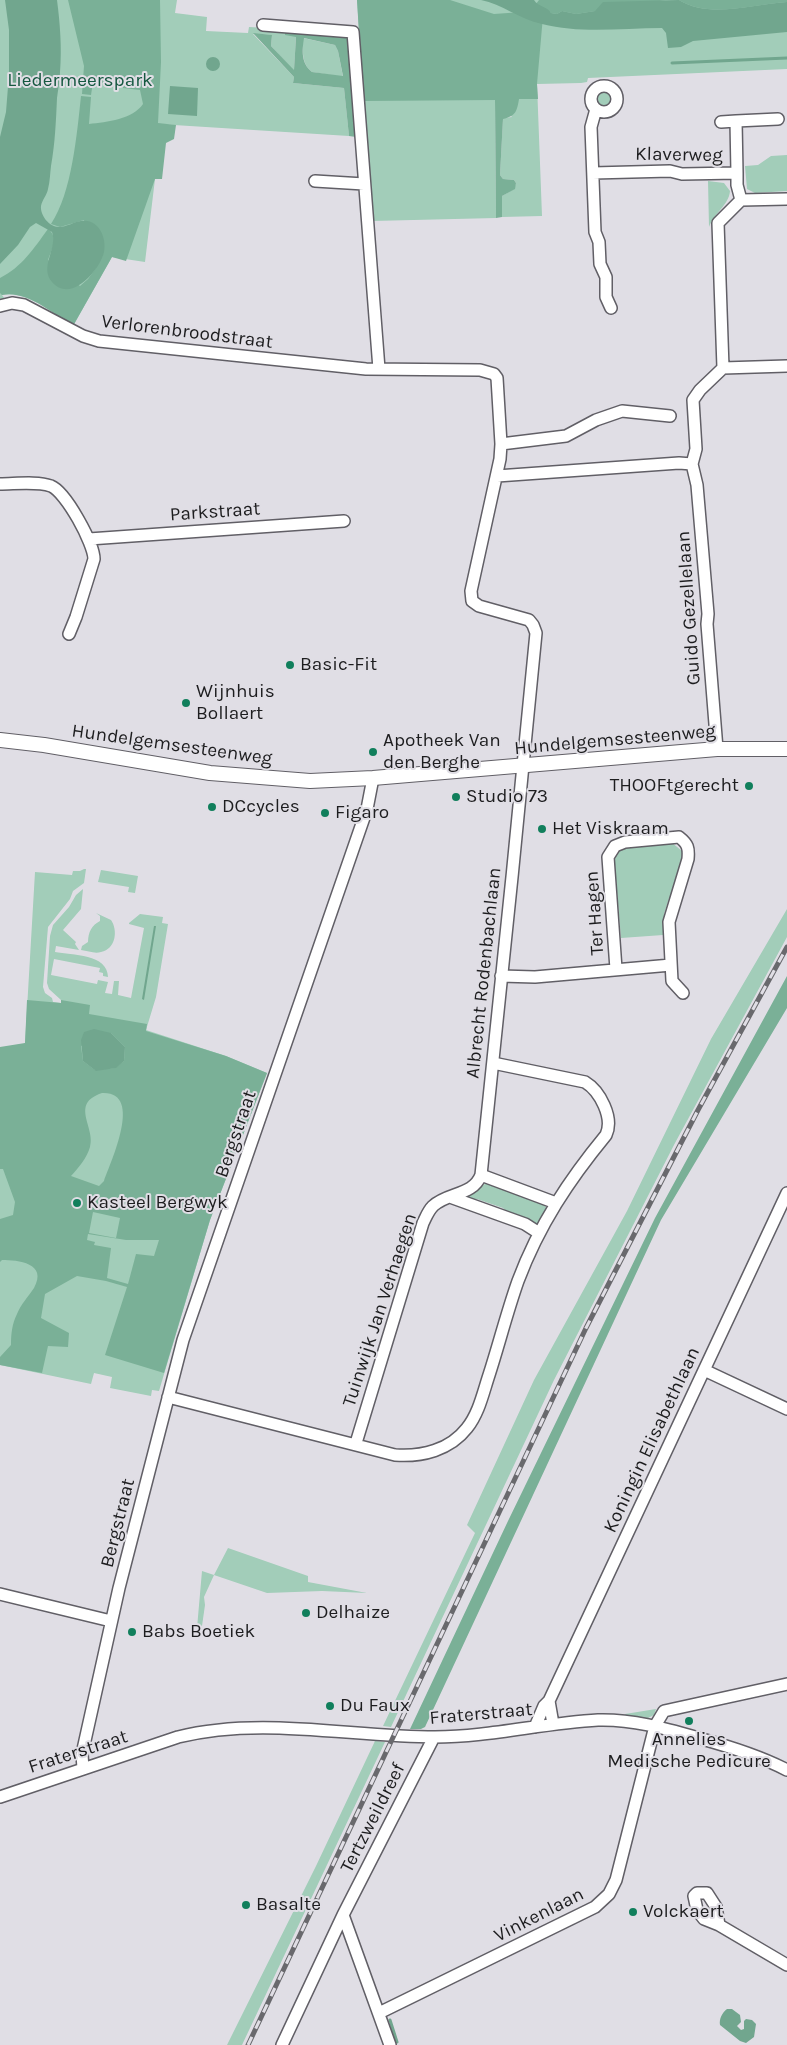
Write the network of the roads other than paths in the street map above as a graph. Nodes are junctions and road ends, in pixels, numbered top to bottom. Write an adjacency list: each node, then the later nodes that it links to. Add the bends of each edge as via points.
1 (263, 25): 9 (street, via 353,32)
2 (596, 109): 6 (street, via 591,127)
3 (778, 120): 4 (street)
4 (736, 121): 5 (street); 7 (street)
5 (721, 122)
6 (593, 173): 7 (street, Klaverweg); 13 (street, via 595,232 600,264 606,277 606,297)
7 (737, 173): 11 (street, Klaverweg)
8 (315, 181): 9 (street)
9 (364, 184): 16 (street)
10 (787, 199): 11 (street)
11 (741, 200): 15 (street, via 722,218 717,230)
12 (0, 306): 16 (street, Verlorenbroodstraat, via 24,305 99,341)
13 (611, 308)
14 (787, 366): 15 (street)
15 (723, 368): 19 (street, Guido Gezellelaan, via 693,400 696,449)
16 (379, 369): 18 (street, Verlorenbroodstraat, via 480,370 494,374)
17 (670, 416): 18 (street, via 622,411 566,436)
18 (501, 444): 20 (street, Verlorenbroodstraat)
19 (692, 464): 20 (street); 26 (street, Guido Gezellelaan, via 697,485)
20 (497, 476): 28 (street, Verlorenbroodstraat, via 471,591 472,601 479,606 528,620 536,633)
21 (0, 484): 23 (street, via 45,484 58,490)
22 (344, 521): 23 (street, Parkstraat)
23 (89, 539): 24 (street, via 94,559)
24 (69, 634)
25 (0, 740): 29 (main road, Hundelgemsesteenweg, via 210,774 287,780)
26 (717, 749): 27 (main road, Hundelgemsesteenweg); 28 (main road, Hundelgemsesteenweg)
27 (787, 749)
28 (524, 766): 29 (main road, Hundelgemsesteenweg); 32 (street, Albrecht Rodenbachlaan)
29 (373, 778): 41 (street, Bergstraat, via 367,809 197,1295)
30 (672, 965): 31 (street, Ter Hagen); 31 (street, Ter Hagen, via 669,922 689,848 679,838 625,842 615,846 608,857); 33 (street, Ter Hagen, via 672,981)
31 (616, 969): 32 (street, Ter Hagen, via 535,977)
32 (501, 976): 34 (street, Albrecht Rodenbachlaan)
33 (683, 993)
34 (494, 1063): 35 (street, Albrecht Rodenbachlaan); 38 (street, via 585,1082 597,1092 609,1119 606,1135 574,1174)
35 (479, 1179): 37 (street, Tuinwijk Jan Verhaegen); 38 (street)
36 (787, 1193): 40 (street, Koningin Elisabethlaan)
37 (450, 1197): 39 (street, via 525,1224); 43 (street, Tuinwijk Jan Verhaegen, via 434,1205 422,1223)
38 (556, 1203): 39 (street)
39 (539, 1233): 43 (street, via 518,1281 480,1405 466,1429 443,1447 412,1455)
40 (704, 1370): 42 (street); 47 (street, Koningin Elisabethlaan)
41 (168, 1397): 43 (street); 45 (street, Bergstraat)
42 (787, 1409)
43 (356, 1444)
44 (0, 1594): 45 (street)
45 (111, 1621): 52 (street, Bergstraat, via 82,1754)
46 (787, 1684): 50 (street, via 670,1709 664,1711)
47 (549, 1701): 48 (street); 49 (street, Koningin Elisabethlaan)
48 (553, 1724): 49 (street, Fraterstraat); 50 (street, Fraterstraat, via 607,1720)
49 (534, 1726): 51 (street, Fraterstraat)
50 (655, 1726): 53 (street, Fraterstraat, via 736,1749); 58 (street, Vinkenlaan, via 616,1880 606,1898 595,1907)
51 (434, 1737): 52 (street, Fraterstraat, via 272,1728 219,1729 178,1737); 55 (street, Tertzweildreef)
52 (83, 1769): 54 (street, Fraterstraat)
53 (787, 1770)
54 (0, 1797)
55 (343, 1914): 58 (street); 59 (street, Tertzweildreef)
56 (719, 1925): 57 (street)
57 (787, 1965)
58 (379, 2013): 60 (street)
59 (282, 2045)
60 (390, 2045)

